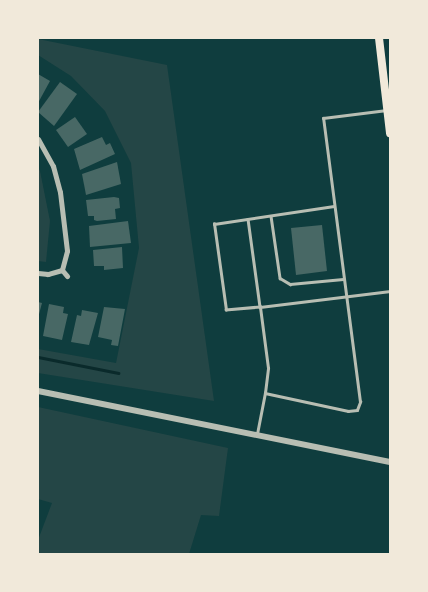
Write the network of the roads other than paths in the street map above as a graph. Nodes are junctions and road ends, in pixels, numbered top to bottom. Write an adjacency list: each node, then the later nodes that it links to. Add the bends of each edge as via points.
1 (379, 38): 2 (main road)
2 (388, 110): 3 (main road); 5 (lane, via 323,118)
3 (390, 134)
4 (38, 139): 8 (street, via 53,166 60,192 67,251)
5 (334, 206): 6 (lane); 11 (lane)
6 (271, 216): 7 (lane); 11 (lane, via 280,278 290,284)
7 (248, 219): 14 (lane); 14 (lane, via 214,224 226,310)
8 (62, 270): 9 (street); 10 (street)
9 (38, 273)
10 (67, 276)
11 (344, 278): 13 (lane)
12 (390, 291): 13 (lane)
13 (346, 296): 14 (lane); 16 (lane, via 360,402 357,410 348,411)
14 (260, 307): 16 (lane, via 268,368)
15 (38, 391): 17 (street)
16 (265, 393): 17 (lane)
17 (257, 436): 18 (street)
18 (390, 462)

